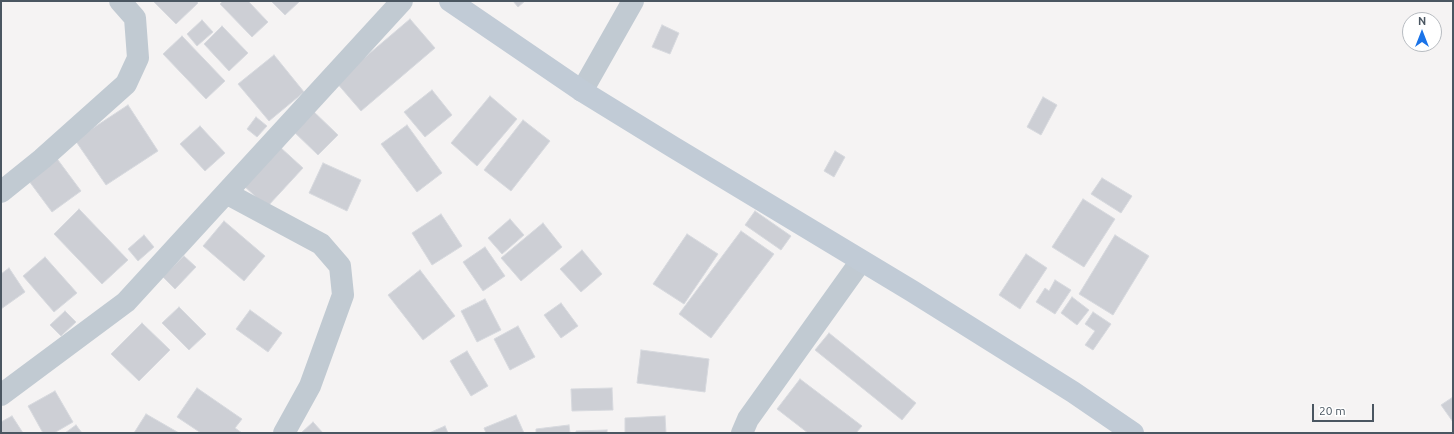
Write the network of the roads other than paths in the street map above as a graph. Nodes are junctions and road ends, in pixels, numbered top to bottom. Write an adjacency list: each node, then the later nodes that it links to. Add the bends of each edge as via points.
1 (120, 1): 6 (street, via 136,18 138,58 126,84)
2 (402, 1): 7 (street)
3 (450, 1): 5 (street)
4 (633, 1): 5 (street)
5 (582, 90): 8 (street)
6 (1, 192)
7 (226, 193): 9 (street, via 126,302); 10 (street, via 321,244 340,266 343,295 310,386)
8 (861, 261): 11 (street, via 748,419); 12 (street, via 1073,392)
9 (1, 395)
10 (284, 433)
11 (742, 433)
12 (1133, 433)

